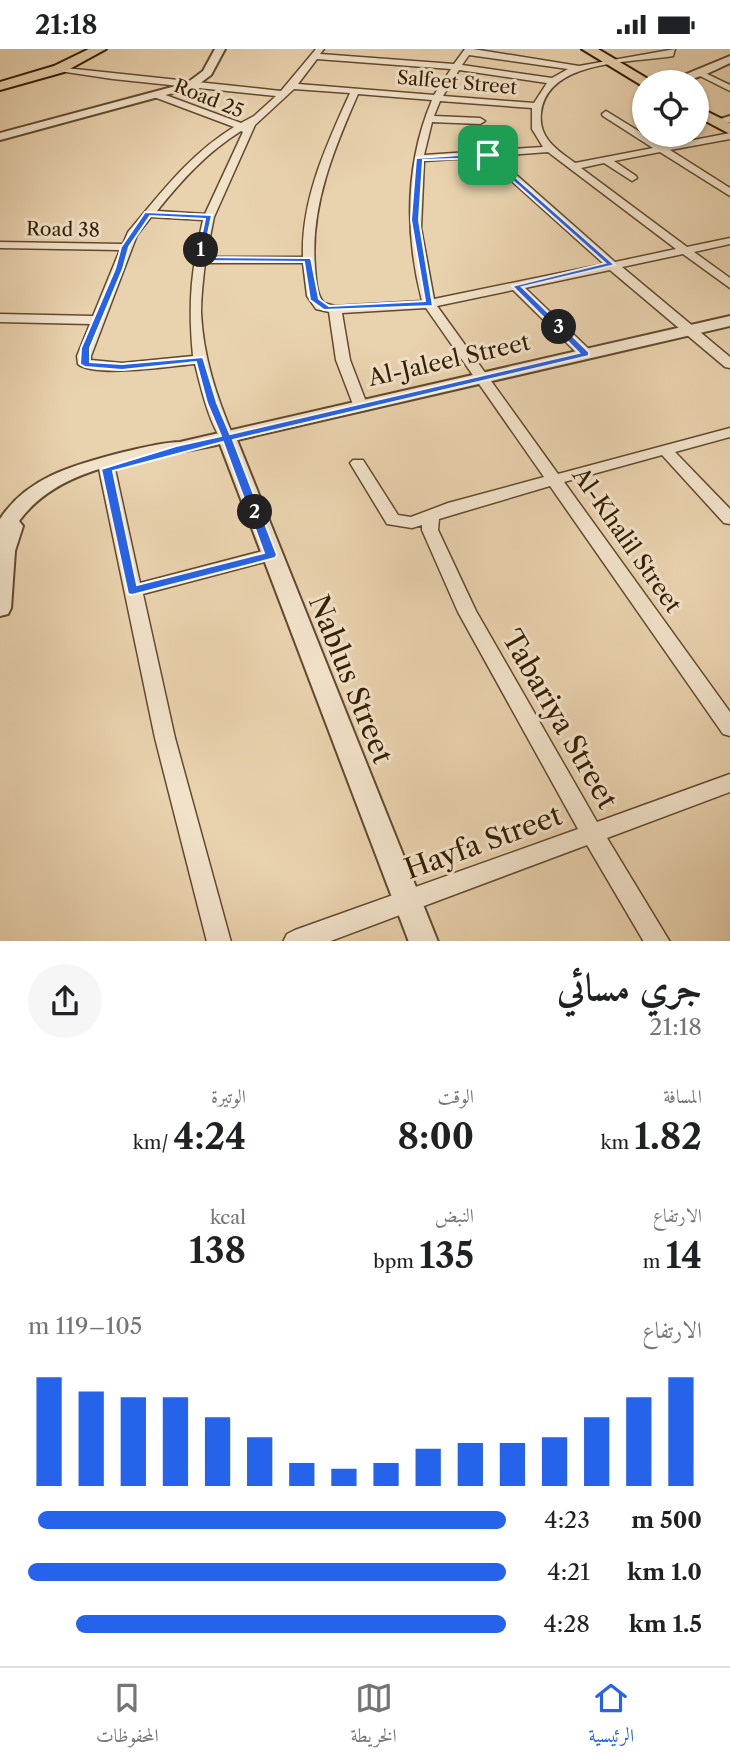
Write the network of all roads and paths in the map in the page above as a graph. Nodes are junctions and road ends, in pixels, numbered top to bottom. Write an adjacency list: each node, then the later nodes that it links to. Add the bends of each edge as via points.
1 (91, 49): 22 (main road, via 53,68)
2 (99, 49): 16 (main road)
3 (220, 49): 23 (street, via 207,73)
4 (320, 49): 10 (street)
5 (386, 49): 11 (street)
6 (589, 49): 13 (main road)
7 (598, 49): 13 (main road)
8 (671, 49): 13 (street, via 670,54)
9 (468, 51): 14 (street); 15 (street)
10 (314, 57): 11 (street); 25 (street)
11 (376, 61): 14 (street)
12 (729, 61): 17 (street)
13 (615, 62): 15 (street); 18 (main road); 19 (main road)
14 (457, 67): 21 (street); 28 (street)
15 (580, 68): 21 (street)
16 (59, 69): 22 (main road); 23 (street, Salfeet Street)
17 (708, 70)
18 (632, 71)
19 (632, 73)
20 (709, 77): 24 (street)
21 (553, 81): 29 (street)
22 (0, 85)
23 (191, 85): 25 (street, Salfeet Street); 27 (street)
24 (730, 88)
25 (288, 90): 26 (street, Salfeet Street); 35 (street)
26 (355, 91): 28 (street, Salfeet Street); 53 (street, via 333,140 315,200)
27 (157, 95): 35 (street, Road 25); 37 (street)
28 (438, 97): 29 (street, Salfeet Street); 32 (street)
29 (535, 106): 38 (street, via 535,123)
30 (606, 114): 39 (street)
31 (709, 114): 34 (main road)
32 (429, 119): 33 (street); 41 (street)
33 (480, 121)
34 (728, 123)
35 (244, 130): 46 (street, via 215,143); 47 (street)
36 (730, 136): 39 (street)
37 (0, 137)
38 (550, 149): 40 (street); 43 (street)
39 (662, 149): 42 (street); 45 (street)
40 (488, 155): 41 (street); 54 (street)
41 (420, 158): 57 (street, via 415,220)
42 (606, 160): 43 (street); 44 (street)
43 (574, 166): 51 (street)
44 (632, 178)
45 (730, 193)
46 (148, 214): 47 (street); 50 (street)
47 (209, 216): 52 (street)
48 (730, 241): 51 (street)
49 (0, 246): 50 (street, Road 38)
50 (125, 247): 60 (street)
51 (684, 250): 54 (street); 55 (street)
52 (199, 260): 53 (street); 64 (street, via 195,312)
53 (308, 260): 58 (street, via 312,294 317,303)
54 (611, 265): 56 (street); 62 (street)
55 (730, 283)
56 (516, 286): 57 (street); 63 (street)
57 (429, 304): 58 (street); 66 (street, Al-Khalil Street)
58 (335, 310): 67 (street, via 344,360)
59 (0, 318): 60 (street)
60 (97, 320): 64 (street, via 85,364 122,367)
61 (730, 321): 62 (street, Al-Jaleel Street)
62 (689, 330): 63 (street, Al-Jaleel Street); 65 (street)
63 (586, 354): 66 (street, Al-Jaleel Street)
64 (200, 359): 69 (street)
65 (730, 364)
66 (483, 380): 67 (street, Al-Jaleel Street); 74 (street, Al-Khalil Street)
67 (361, 407): 69 (street, Al-Jaleel Street)
68 (730, 432): 71 (street)
69 (227, 438): 70 (street, Al-Jaleel Street); 78 (street, Nablus Street)
70 (180, 448): 73 (street, Al-Jaleel Street); 77 (street, Al-Jaleel Street, via 136,455 52,480 15,510)
71 (665, 450): 74 (street); 76 (street)
72 (358, 463): 75 (street, via 393,520 412,523)
73 (107, 469): 79 (street); 80 (street, Al-Jaleel Street, via 65,481 22,510 5,551)
74 (555, 480): 75 (street, via 454,507); 81 (street, Al-Khalil Street)
75 (431, 518): 83 (street, Tabariya Street, via 430,530 467,612)
76 (730, 519)
77 (0, 539)
78 (271, 555): 79 (street); 84 (street, Nablus Street)
79 (132, 591): 85 (street)
80 (0, 608)
81 (730, 728)
82 (730, 783): 83 (street, Hayfa Street)
83 (592, 833): 84 (street, Hayfa Street); 88 (street, Tabariya Street)
84 (407, 902): 86 (street, Hayfa Street); 87 (street, Nablus Street)
85 (219, 941)
86 (295, 941)
87 (424, 941)
88 (658, 941)

